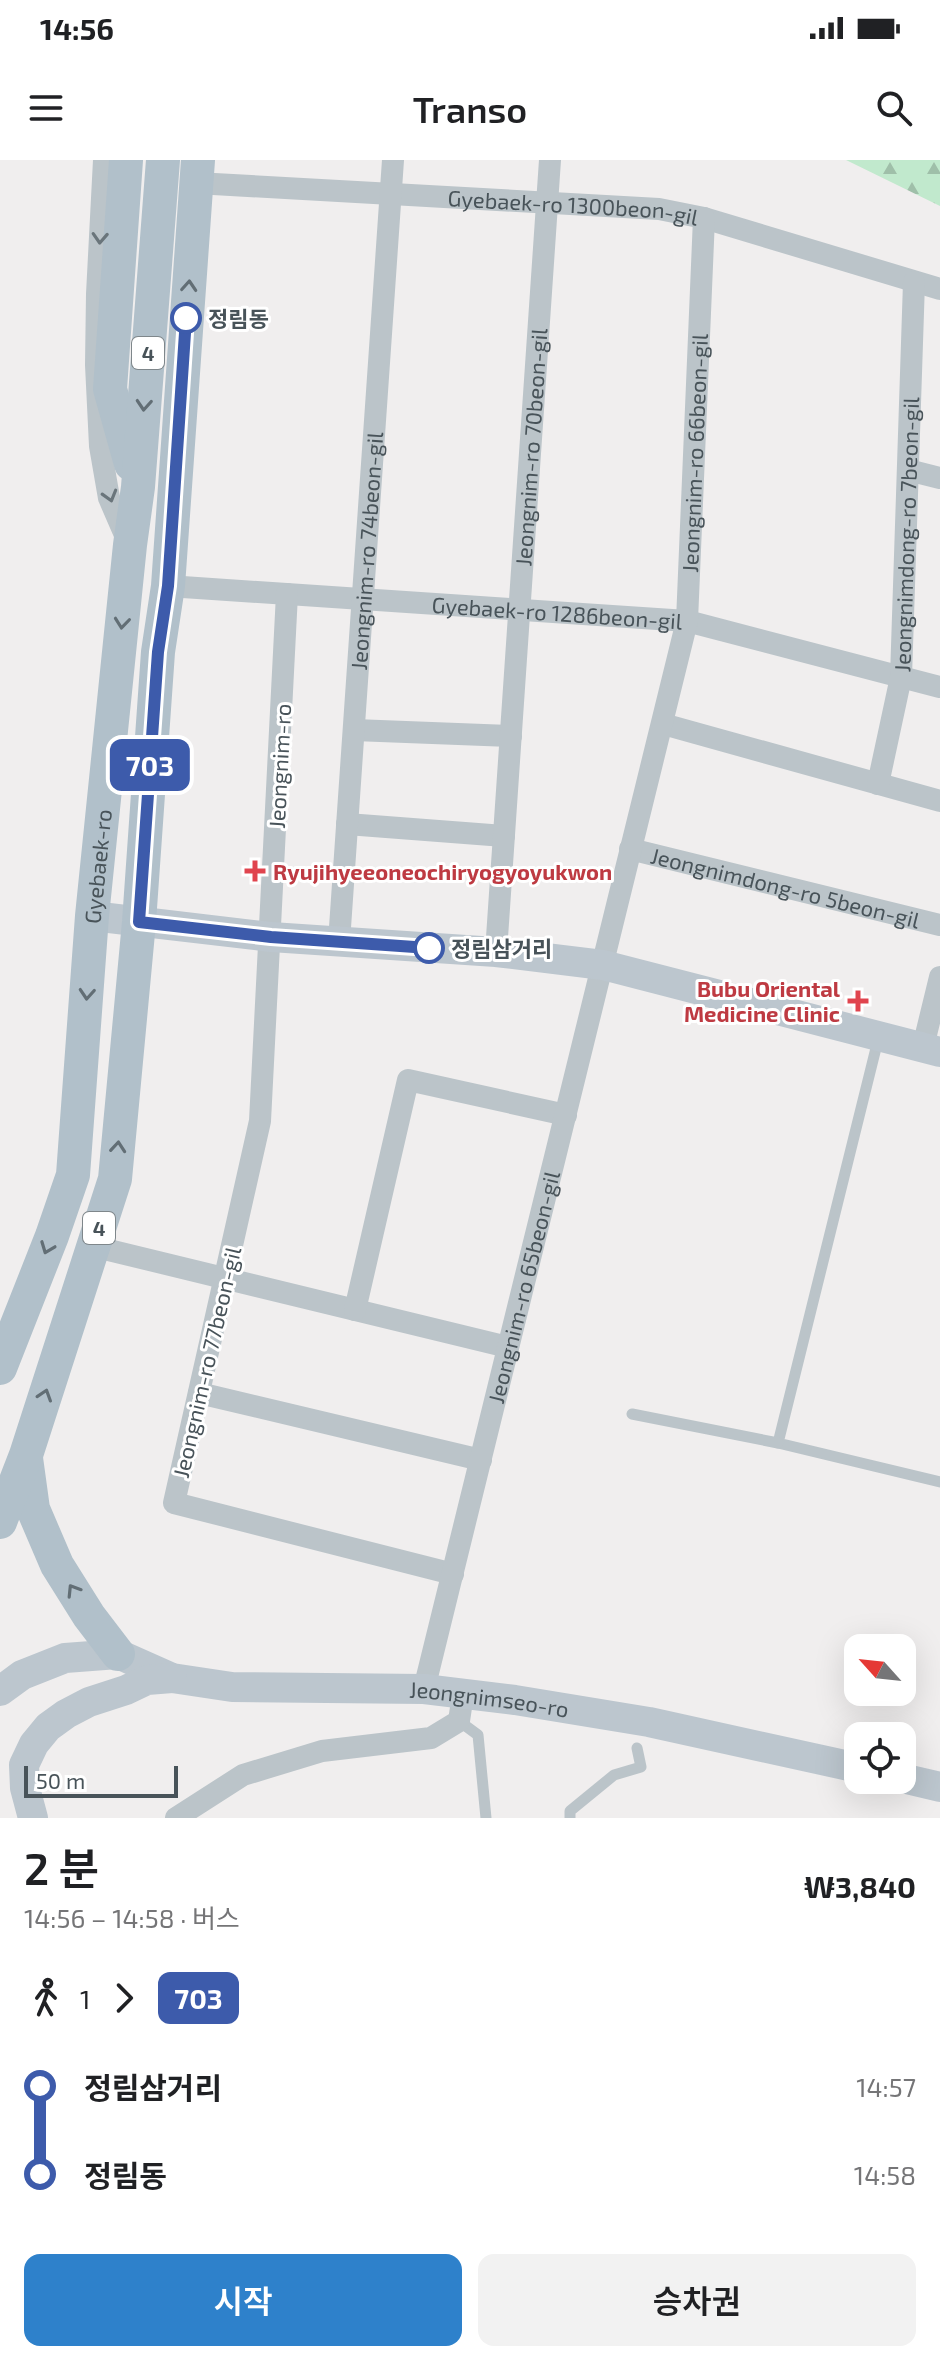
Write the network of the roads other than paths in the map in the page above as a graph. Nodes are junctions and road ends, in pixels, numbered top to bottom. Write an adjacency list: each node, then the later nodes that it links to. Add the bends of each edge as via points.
1 (104, 160): 15 (street, one-way to 15, via 96,323 100,446 109,498)
2 (126, 160): 14 (main road, via 110,389)
3 (163, 160): 14 (main road, Gyebaek-ro / 4, one-way to 14)
4 (393, 160): 7 (street, Jeongnim-ro 74beon-gil)
5 (550, 160): 8 (street, Jeongnim-ro 70beon-gil)
6 (197, 171): 7 (street, Gyebaek-ro 1300beon-gil); 16 (main road, Gyebaek-ro / 4, one-way to 6)
7 (391, 193): 8 (street, Gyebaek-ro 1300beon-gil); 18 (street, Jeongnim-ro 74beon-gil)
8 (547, 204): 9 (street, Gyebaek-ro 1300beon-gil, via 659,209); 19 (street, Jeongnim-ro 70beon-gil)
9 (704, 218): 10 (street, Gyebaek-ro 1300beon-gil); 20 (street, Jeongnim-ro 66beon-gil)
10 (914, 282): 11 (street, Gyebaek-ro 1300beon-gil); 12 (street, Jeongnimdong-ro 7beon-gil)
11 (940, 289)
12 (908, 470): 13 (street); 21 (street, Jeongnimdong-ro 7beon-gil)
13 (940, 478)
14 (138, 487): 15 (main road, Gyebaek-ro / 4)
15 (130, 545): 31 (main road, Gyebaek-ro / 4, one-way to 31)
16 (168, 586): 17 (street, Gyebaek-ro 1286beon-gil); 32 (main road, Gyebaek-ro / 4, via 158,652)
17 (287, 594): 18 (street, Gyebaek-ro 1286beon-gil); 34 (street, Jeongnim-ro)
18 (363, 599): 19 (street, Gyebaek-ro 1286beon-gil); 24 (street, Jeongnim-ro 74beon-gil)
19 (519, 609): 20 (street, Gyebaek-ro 1286beon-gil); 25 (street, Jeongnim-ro 70beon-gil)
20 (687, 621): 21 (street, Gyebaek-ro 1286beon-gil); 23 (street, Jeongnim-ro 66beon-gil)
21 (901, 677): 22 (street, Gyebaek-ro 1286beon-gil); 26 (street, Jeongnimdong-ro 7beon-gil)
22 (940, 687)
23 (663, 724): 26 (street); 30 (street, Jeongnim-ro 66beon-gil)
24 (354, 730): 25 (street); 28 (street, Jeongnim-ro 74beon-gil)
25 (511, 736): 29 (street, Jeongnim-ro 70beon-gil)
26 (878, 784): 27 (street)
27 (940, 801)
28 (347, 824): 29 (street); 35 (street, Jeongnim-ro 74beon-gil)
29 (504, 836): 36 (street, Jeongnim-ro 70beon-gil)
30 (630, 849): 33 (street, Jeongnimdong-ro 5beon-gil); 37 (street, Jeongnim-ro 66beon-gil)
31 (92, 916): 32 (main road); 46 (main road, Gyebaek-ro / 4, one-way to 46, via 73,1175)
32 (139, 922): 34 (main road); 42 (main road, Gyebaek-ro / 4, one-way to 32, via 115,1179)
33 (940, 925)
34 (271, 937): 35 (main road); 43 (street, Jeongnim-ro 77beon-gil, via 260,1121)
35 (339, 942): 36 (main road)
36 (496, 952): 37 (main road)
37 (603, 965): 39 (main road); 41 (street, Jeongnim-ro 65beon-gil)
38 (940, 977): 40 (street)
39 (879, 1036): 40 (main road); 49 (lane)
40 (932, 1049)
41 (566, 1115): 44 (street, via 408,1080); 45 (street, Jeongnim-ro 65beon-gil)
42 (92, 1246): 43 (street); 50 (main road, Gyebaek-ro / 4, one-way to 42)
43 (225, 1278): 44 (street); 47 (street, Jeongnim-ro 77beon-gil)
44 (355, 1310): 45 (street)
45 (508, 1347): 51 (street, Jeongnim-ro 65beon-gil)
46 (0, 1368)
47 (199, 1393): 51 (street); 54 (street, Jeongnim-ro 77beon-gil, via 174,1503)
48 (632, 1414): 49 (lane)
49 (778, 1443): 52 (lane)
50 (26, 1455): 53 (main road, Gyebaek-ro / 4); 55 (main road, one-way to 50, via 57,1565 33,1509)
51 (481, 1460): 54 (street, Jeongnim-ro 65beon-gil)
52 (940, 1482)
53 (0, 1522)
54 (453, 1574): 57 (street, Jeongnim-ro 65beon-gil)
55 (118, 1654): 56 (main road, Jeongnimseo-ro); 58 (main road, via 65,1658 22,1675)
56 (172, 1678): 57 (main road, Jeongnimseo-ro, via 232,1687); 64 (main road, via 147,1680 89,1702 48,1727 24,1765)
57 (424, 1689): 59 (main road, Jeongnimseo-ro)
58 (0, 1691)
59 (461, 1707): 61 (main road, Jeongnimseo-ro, via 515,1700 649,1722); 65 (street, via 431,1738 322,1751 243,1775); 66 (lane, via 478,1735)
60 (637, 1748): 67 (lane, via 641,1767 614,1775 570,1811)
61 (844, 1765)
62 (916, 1781): 63 (main road)
63 (940, 1787)
64 (33, 1818)
65 (176, 1818)
66 (486, 1818)
67 (570, 1818)

